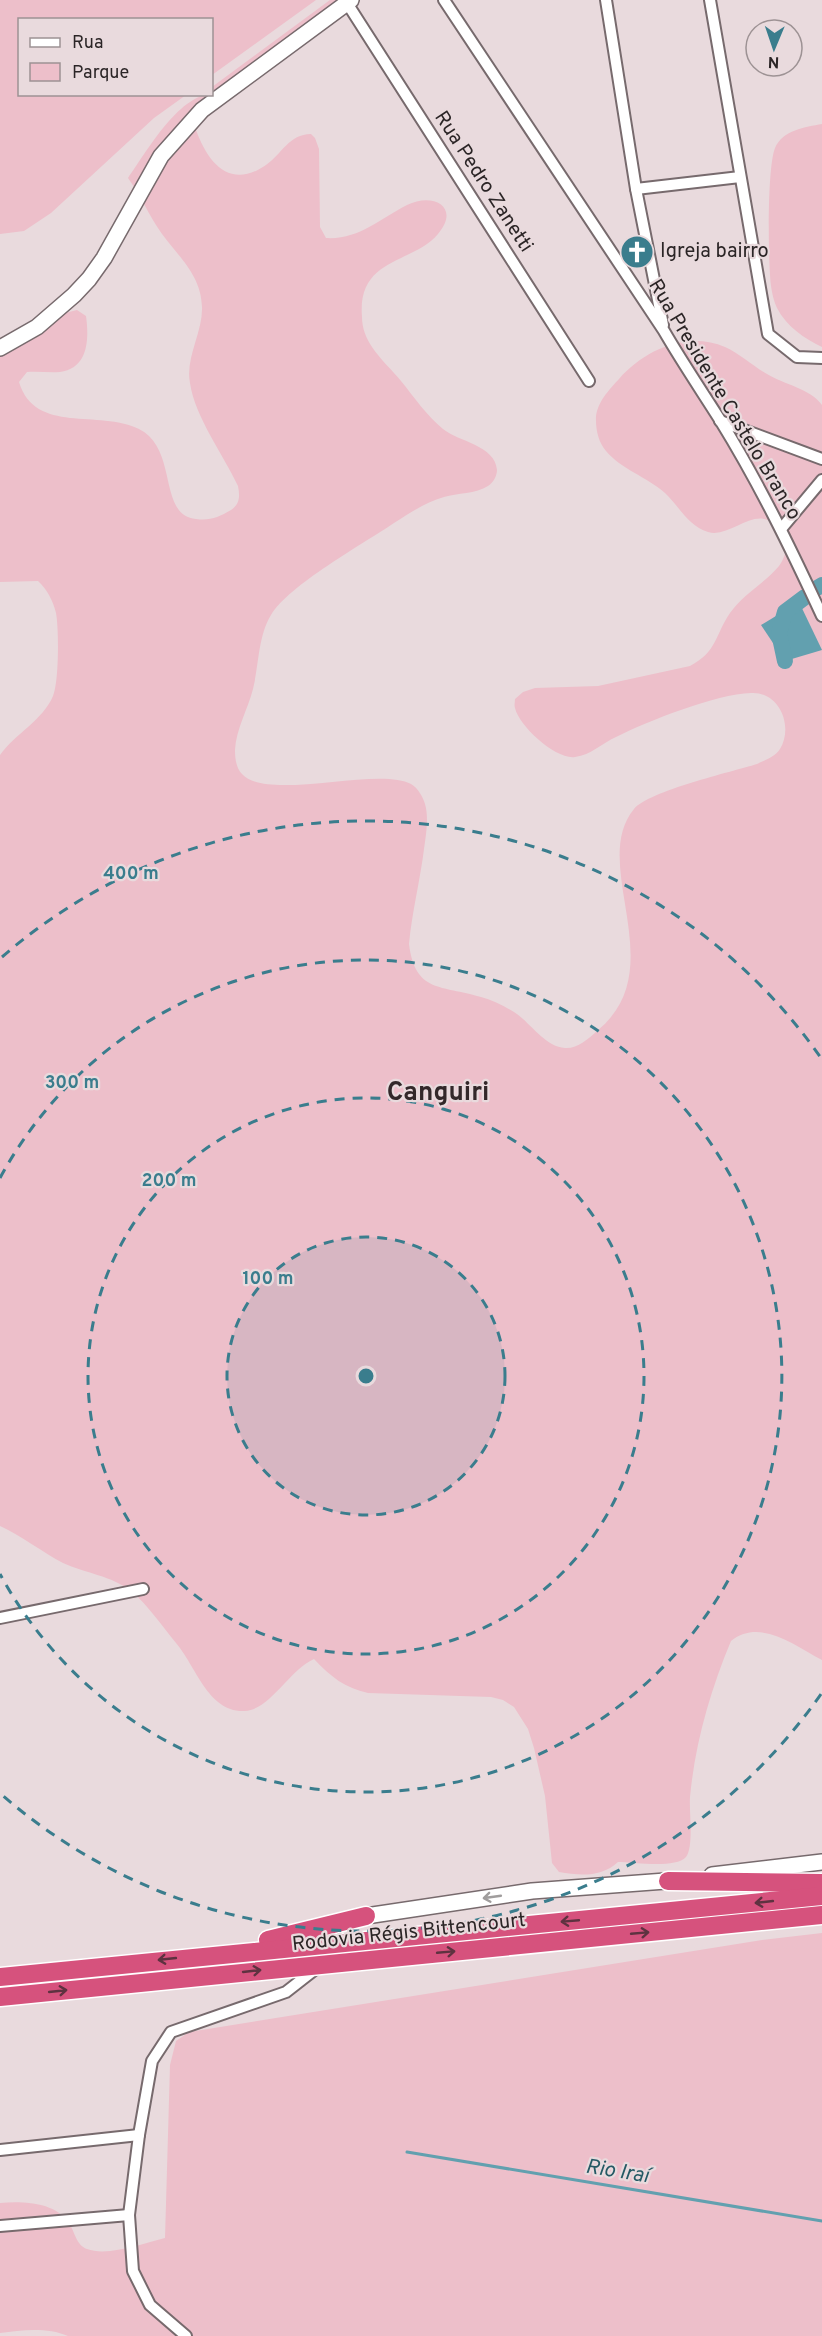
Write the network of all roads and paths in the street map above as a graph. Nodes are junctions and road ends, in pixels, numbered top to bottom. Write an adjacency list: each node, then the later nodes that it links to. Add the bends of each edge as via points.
1 (444, 0): 7 (street, Rua Presidente Castelo Branco)
2 (606, 0): 6 (street)
3 (710, 0): 5 (street)
4 (349, 2): 8 (main road, via 202,110 161,156 89,279 37,327); 10 (street, Rua Pedro Zanetti)
5 (741, 177): 6 (street); 9 (street, via 768,334 797,357)
6 (636, 189): 7 (street)
7 (664, 331): 11 (street, Rua Presidente Castelo Branco)
8 (0, 348)
9 (822, 358)
10 (589, 381)
11 (720, 421): 12 (street); 14 (street, Rua Presidente Castelo Branco)
12 (822, 459)
13 (822, 480): 14 (street)
14 (781, 529): 15 (street, Rua Presidente Castelo Branco)
15 (822, 616)
16 (142, 1589): 17 (street)
17 (0, 1618)
18 (822, 1862): 19 (main road)
19 (668, 1881): 20 (highway); 23 (main road, one-way to 23, via 531,1891)
20 (822, 1883)
21 (822, 1896): 24 (highway, Rodovia Régis Bittencourt, one-way to 24)
22 (822, 1915): 25 (highway, Rodovia Régis Bittencourt, one-way to 22)
23 (366, 1917): 24 (highway)
24 (217, 1954): 26 (highway, Rodovia Régis Bittencourt, one-way to 26)
25 (321, 1964): 27 (highway, Rodovia Régis Bittencourt, one-way to 25); 28 (street, via 286,1992 171,2031 152,2061)
26 (0, 1977)
27 (0, 1997)
28 (138, 2135): 29 (street); 30 (street)
29 (0, 2150)
30 (129, 2215): 31 (street); 32 (street, via 133,2271 150,2305)
31 (0, 2226)
32 (186, 2336)

